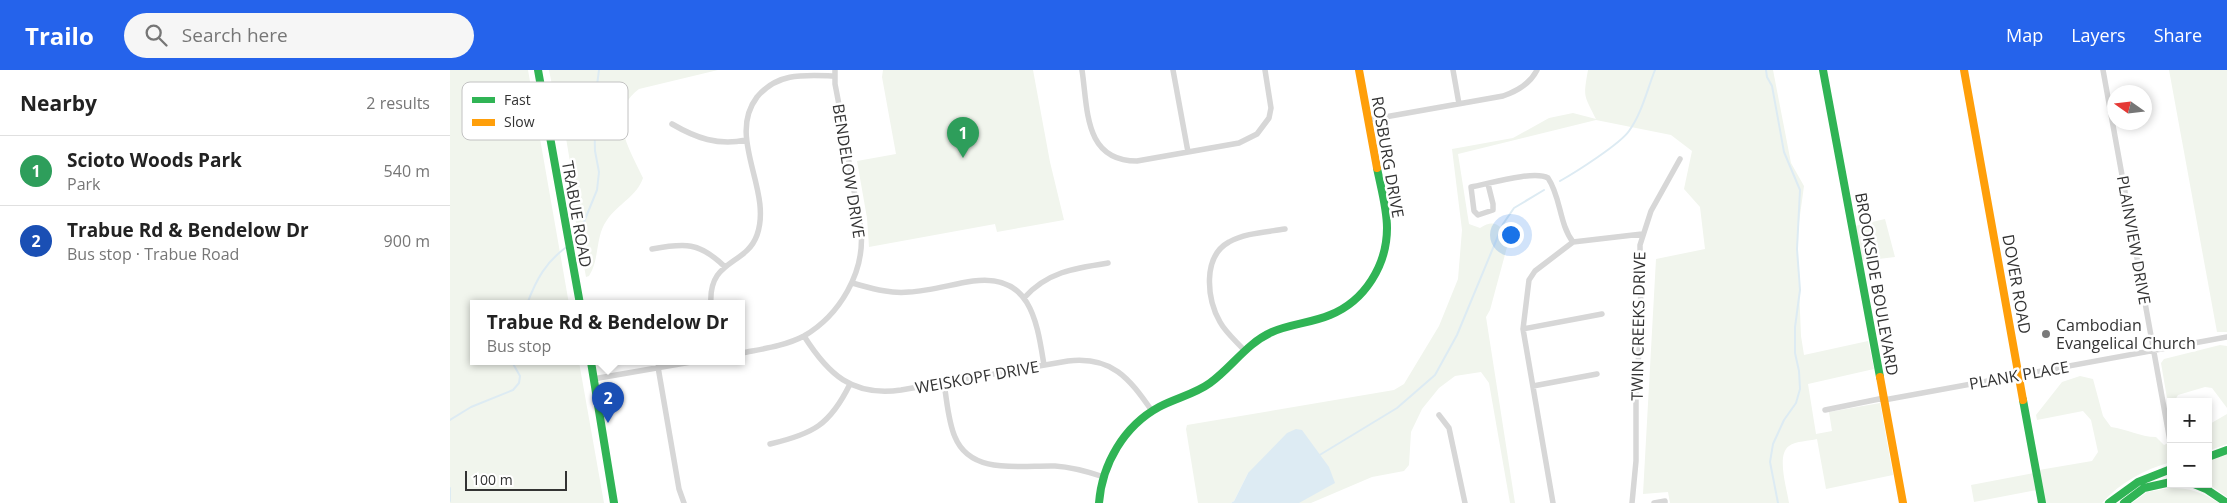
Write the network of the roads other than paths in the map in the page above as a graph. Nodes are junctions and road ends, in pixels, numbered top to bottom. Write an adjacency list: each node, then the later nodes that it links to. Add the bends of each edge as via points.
1 (1082, 70): 16 (street, via 1092,129 1099,146 1107,154 1127,161)
2 (1173, 70): 16 (street)
3 (1265, 70): 16 (street, via 1271,108 1264,127 1239,143)
4 (1359, 70): 12 (main road, ROSBURG DRIVE)
5 (1453, 70): 11 (street)
6 (1537, 70): 11 (street, via 1530,82 1518,91)
7 (1824, 70): 46 (main road, BROOKSIDE BOULEVARD)
8 (1964, 70): 41 (main road, DOVER ROAD)
9 (2103, 70): 33 (street, PLAINVIEW DRIVE)
10 (834, 73): 15 (street, via 794,75 770,85 751,108); 25 (street, BENDELOW DRIVE, via 861,231 859,261)
11 (1459, 104): 12 (street)
12 (1368, 120): 34 (main road, ROSBURG DRIVE, via 1386,216 1385,248 1374,278 1364,292 1345,308 1330,316 1265,335)
13 (672, 124): 15 (street, via 708,141 733,143)
14 (550, 140): 27 (main road, TRABUE ROAD)
15 (746, 140): 24 (street, via 760,209 759,227 746,251)
16 (1188, 152)
17 (1680, 159): 20 (street, TWIN CREEKS DRIVE, via 1661,190)
18 (1488, 184): 18 (street, via 1471,187 1474,211 1478,215 1493,210); 21 (street, via 1537,175 1548,178)
19 (1284, 229): 34 (street, via 1229,242 1218,250 1210,268 1216,313 1225,329)
20 (1642, 234): 21 (street); 63 (street, TWIN CREEKS DRIVE, via 1639,277 1641,329)
21 (1573, 242): 30 (street, via 1535,271 1526,294)
22 (652, 249): 24 (street, via 688,244 705,250)
23 (1108, 262): 26 (street, via 1053,275 1037,284)
24 (724, 266): 28 (street, via 715,279)
25 (852, 283): 26 (street, via 882,291 911,292 989,280 1011,288); 31 (street, BENDELOW DRIVE, via 833,313)
26 (1024, 298): 38 (street, via 1034,315)
27 (579, 300)
28 (710, 300)
29 (1602, 314): 30 (street)
30 (1523, 328): 45 (street)
31 (804, 336): 35 (street, BENDELOW DRIVE, via 785,344); 43 (street, WEISKOPF DRIVE, via 830,372)
32 (2227, 337): 33 (street, PLANK PLACE)
33 (2154, 350): 41 (street, PLANK PLACE); 50 (street, PLAINVIEW DRIVE)
34 (1245, 351): 48 (main road, ROSBURG DRIVE, via 1209,384)
35 (745, 352)
36 (591, 365): 42 (main road)
37 (674, 365): 39 (street)
38 (1044, 365): 44 (street, WEISKOPF DRIVE); 48 (street, WEISKOPF DRIVE, via 1077,360 1107,365 1129,380)
39 (658, 368): 42 (street); 59 (street)
40 (1597, 374): 45 (street)
41 (2020, 374): 46 (street, PLANK PLACE); 67 (main road, DOVER ROAD)
42 (593, 378): 58 (main road)
43 (850, 384): 44 (street, WEISKOPF DRIVE, via 888,392); 51 (street, via 836,410 820,426 810,433)
44 (944, 384): 55 (street, via 954,436 968,455 978,461 1001,466 1058,466)
45 (1533, 386): 62 (street)
46 (1884, 399): 47 (street, PLANK PLACE); 66 (main road, BROOKSIDE BOULEVARD)
47 (1825, 410)
48 (1152, 411): 55 (main road, ROSBURG DRIVE, via 1123,440)
49 (1439, 414): 61 (street, via 1449,428)
50 (2167, 423)
51 (770, 444)
52 (2227, 450): 53 (main road)
53 (2212, 456)
54 (2167, 470): 68 (main road, via 2124,489)
55 (1104, 477): 60 (main road, ROSBURG DRIVE)
56 (2167, 483): 69 (main road, via 2144,488)
57 (2204, 488): 70 (main road)
58 (614, 503)
59 (684, 503)
60 (1099, 503)
61 (1465, 503)
62 (1553, 503)
63 (1632, 503)
64 (1654, 503): 65 (street)
65 (1665, 503)
66 (1903, 503)
67 (2042, 503)
68 (2109, 503)
69 (2124, 503)
70 (2227, 503)

